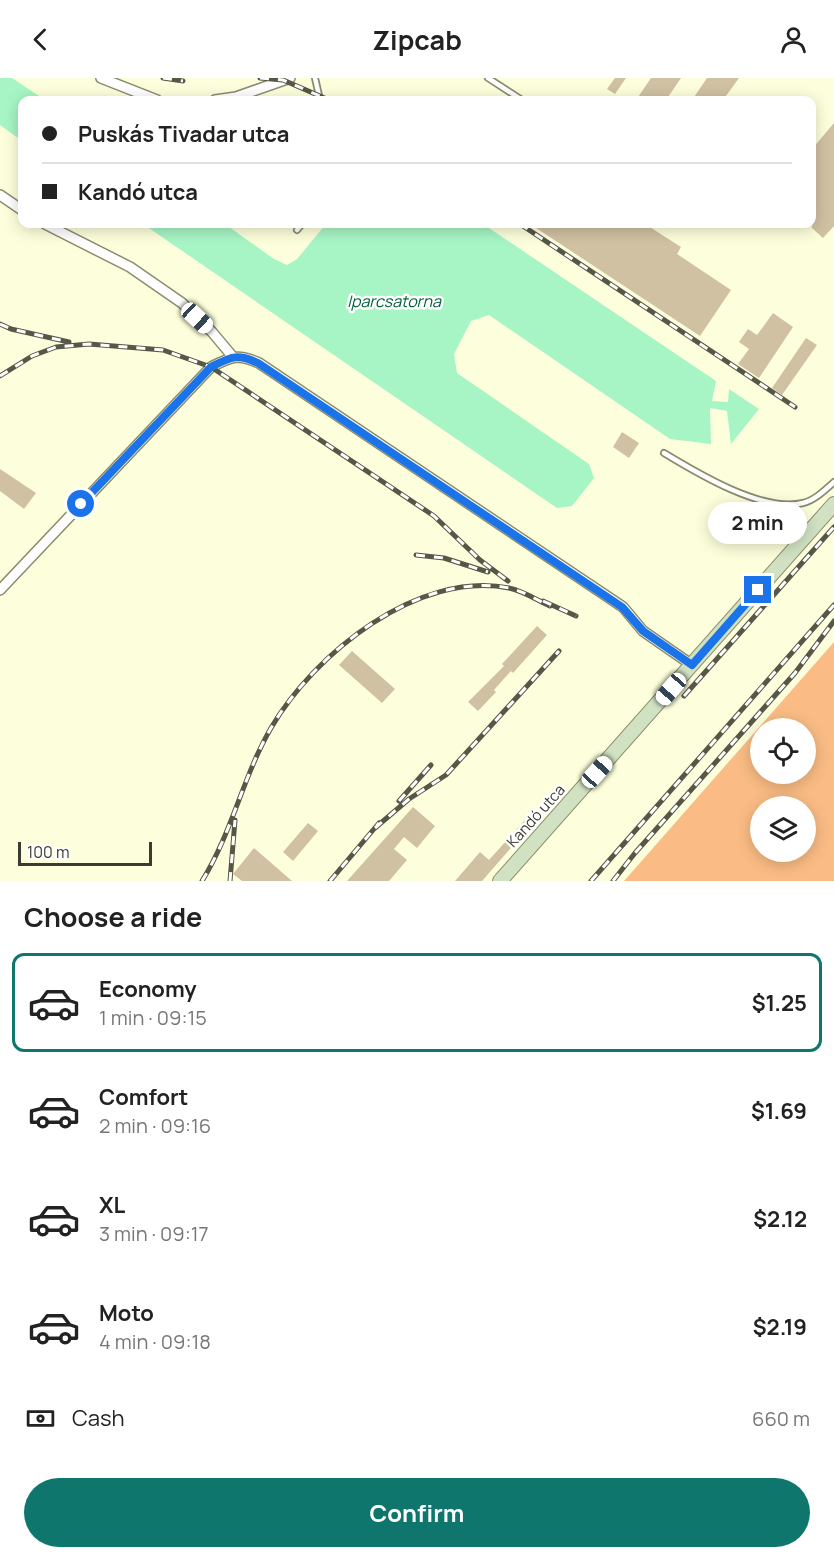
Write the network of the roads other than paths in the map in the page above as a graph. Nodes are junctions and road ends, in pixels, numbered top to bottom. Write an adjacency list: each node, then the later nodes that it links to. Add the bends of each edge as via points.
1 (101, 78): 5 (street)
2 (290, 78): 6 (street)
3 (315, 78): 7 (lane)
4 (488, 78): 8 (lane)
5 (147, 96)
6 (239, 96)
7 (319, 96)
8 (516, 96)
9 (0, 195): 10 (street)
10 (18, 207)
11 (53, 228): 12 (street, via 130,267 182,303)
12 (233, 357): 16 (street, via 211,367); 17 (street, via 244,356 278,376 622,607 643,631)
13 (664, 453): 14 (lane, via 719,485 777,503 806,502)
14 (834, 482)
15 (834, 504): 17 (street, Kandó utca)
16 (0, 590)
17 (692, 665): 18 (street, Kandó utca)
18 (500, 881)

